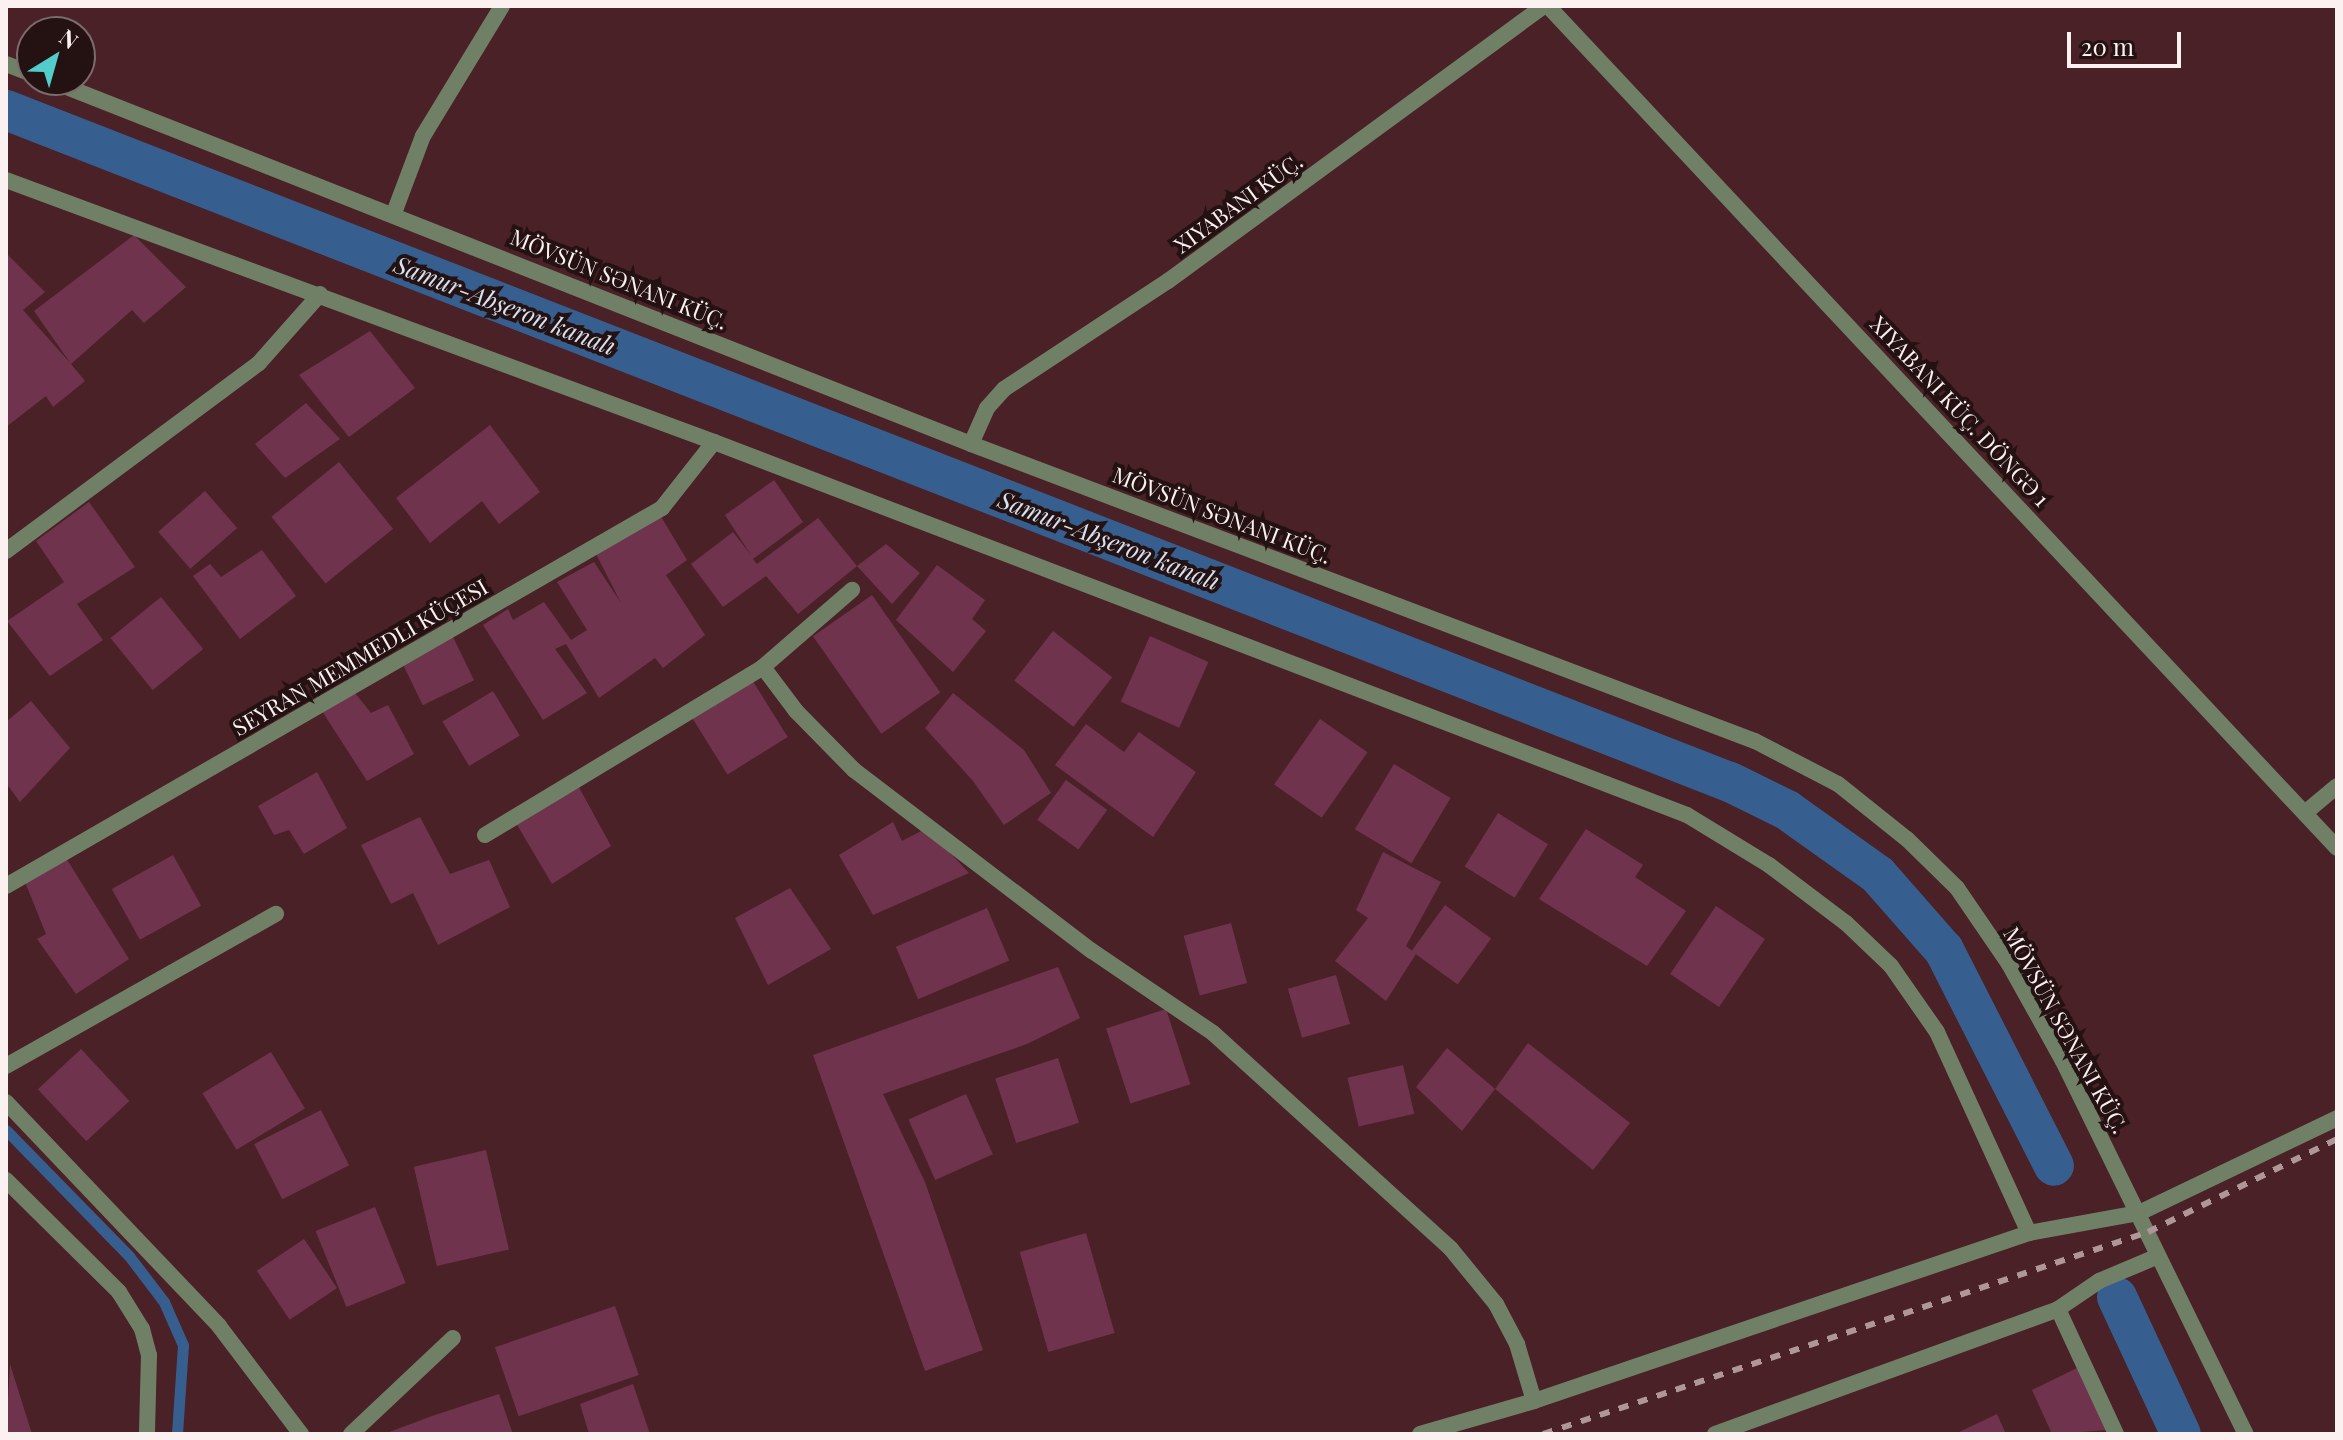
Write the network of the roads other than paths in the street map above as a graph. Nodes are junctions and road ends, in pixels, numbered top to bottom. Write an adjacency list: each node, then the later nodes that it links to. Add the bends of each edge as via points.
1 (502, 6): 5 (street, via 423,136)
2 (1546, 6): 8 (street, XIYABANI KÜÇ., via 1168,281 1004,389 987,408); 13 (street, XIYABANI KÜÇ. DÖNGƏ 1)
3 (91, 96): 5 (street, MÖVSÜN SƏNANI KÜÇ.)
4 (6, 180): 6 (street)
5 (394, 213): 8 (street, MÖVSÜN SƏNANI KÜÇ.)
6 (320, 294): 7 (street); 9 (street, via 259,363)
7 (714, 442): 16 (street, SEYRAN MEMMEDLI KÜÇESI, via 662,508); 23 (street, via 1687,815 1769,865 1846,923 1891,966 1937,1032)
8 (971, 444): 22 (street, MÖVSÜN SƏNANI KÜÇ., via 1755,741 1838,784 1957,888 2017,977)
9 (6, 551)
10 (852, 590): 11 (street)
11 (763, 667): 14 (street); 27 (street, via 796,711 854,770 1092,951 1213,1033 1451,1249 1496,1304 1517,1344)
12 (2337, 786): 13 (street)
13 (2306, 812): 15 (street, XIYABANI KÜÇ. DÖNGƏ 1)
14 (485, 835)
15 (2337, 848)
16 (6, 886)
17 (276, 914): 18 (street)
18 (6, 1066)
19 (6, 1102): 29 (street, via 219,1326)
20 (2337, 1118): 22 (street)
21 (6, 1180): 28 (street, via 119,1292 142,1329 149,1355)
22 (2139, 1213): 23 (street); 24 (street, MÖVSÜN SƏNANI KÜÇ.)
23 (2029, 1233): 27 (street)
24 (2156, 1257): 25 (street, via 2099,1281); 34 (street, MÖVSÜN SƏNANI KÜÇ.)
25 (2058, 1309): 32 (street); 33 (street)
26 (453, 1338): 30 (street)
27 (1534, 1401): 31 (street)
28 (147, 1434)
29 (301, 1434)
30 (351, 1434)
31 (1420, 1434)
32 (1715, 1434)
33 (2116, 1434)
34 (2246, 1434)

